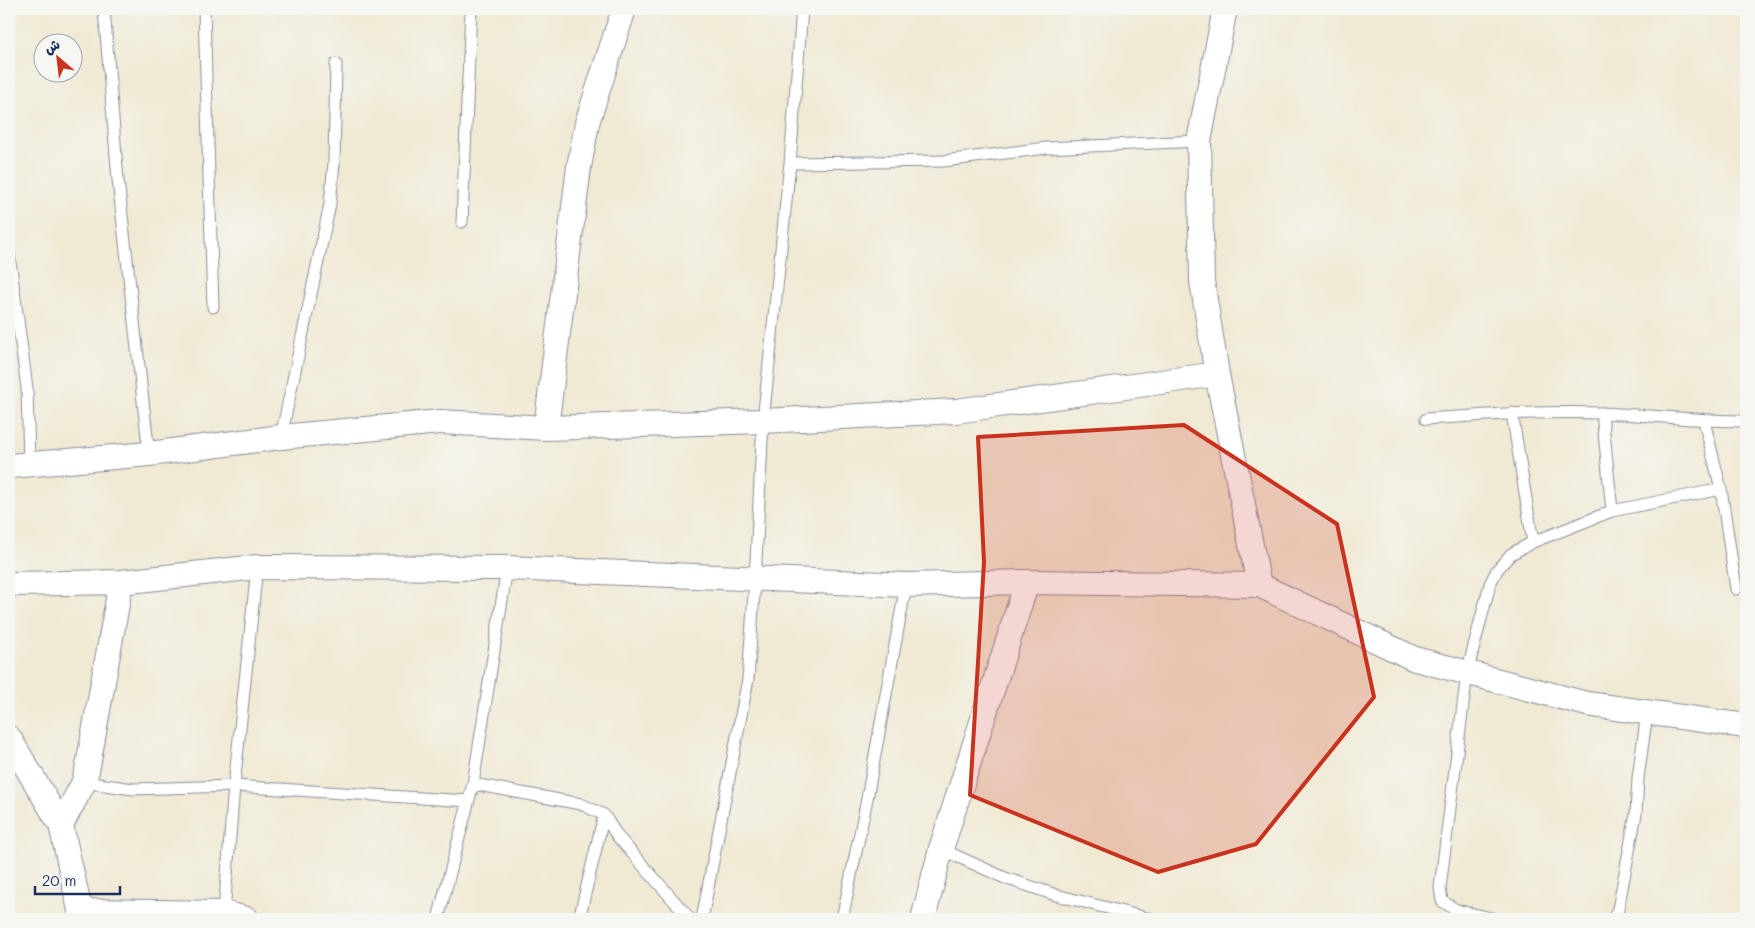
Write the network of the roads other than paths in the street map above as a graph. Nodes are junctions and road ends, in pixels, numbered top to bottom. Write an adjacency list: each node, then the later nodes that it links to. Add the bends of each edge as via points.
1 (104, 9): 22 (lane, via 118,180)
2 (204, 9): 12 (lane)
3 (470, 9): 10 (lane)
4 (624, 9): 20 (street, via 586,132 579,167)
5 (802, 9): 9 (lane)
6 (1225, 9): 8 (street)
7 (336, 64): 21 (lane, via 330,204)
8 (1199, 141): 9 (lane, via 1046,148 944,161); 13 (street, via 1202,281)
9 (790, 163): 17 (lane)
10 (462, 222)
11 (9, 252): 23 (lane, via 28,388)
12 (214, 307)
13 (1217, 374): 17 (street, via 956,411); 34 (street)
14 (1512, 413): 15 (lane); 16 (lane); 26 (lane)
15 (1602, 413): 18 (lane); 25 (lane)
16 (1426, 419)
17 (763, 421): 20 (street); 29 (lane)
18 (1704, 421): 19 (lane); 24 (lane)
19 (1746, 421)
20 (546, 428): 21 (street, via 440,422)
21 (281, 437): 22 (street)
22 (149, 454): 23 (street)
23 (19, 465)
24 (1721, 489): 25 (lane); 35 (lane)
25 (1612, 511): 26 (lane)
26 (1533, 542): 36 (lane, via 1511,554 1497,570 1490,584)
27 (257, 567): 28 (street); 30 (street); 42 (lane)
28 (506, 568): 29 (street); 41 (lane)
29 (755, 580): 33 (street); 53 (lane, via 748,679)
30 (121, 582): 32 (street); 40 (street)
31 (1027, 582): 33 (street); 34 (street); 46 (street)
32 (9, 584)
33 (906, 585): 54 (lane)
34 (1259, 585): 36 (street, via 1415,660)
35 (1736, 589)
36 (1467, 673): 37 (street, via 1587,704); 57 (lane, via 1440,888 1442,901 1456,910)
37 (1646, 713): 38 (street); 58 (lane, via 1636,814 1618,909)
38 (1746, 726)
39 (9, 738): 45 (street)
40 (84, 782): 42 (lane, via 133,789); 45 (street)
41 (473, 784): 43 (lane); 44 (lane, via 581,804)
42 (234, 786): 43 (lane); 47 (lane)
43 (468, 801): 50 (lane)
44 (604, 815): 51 (lane); 52 (lane, via 618,837)
45 (61, 825): 48 (street)
46 (941, 849): 55 (street); 56 (lane, via 1014,881)
47 (224, 913): 48 (street); 49 (street)
48 (81, 915)
49 (247, 919)
50 (438, 919)
51 (579, 919)
52 (690, 919)
53 (702, 919)
54 (842, 919)
55 (923, 919)
56 (1151, 919)
57 (1496, 919)
58 (1613, 919)

